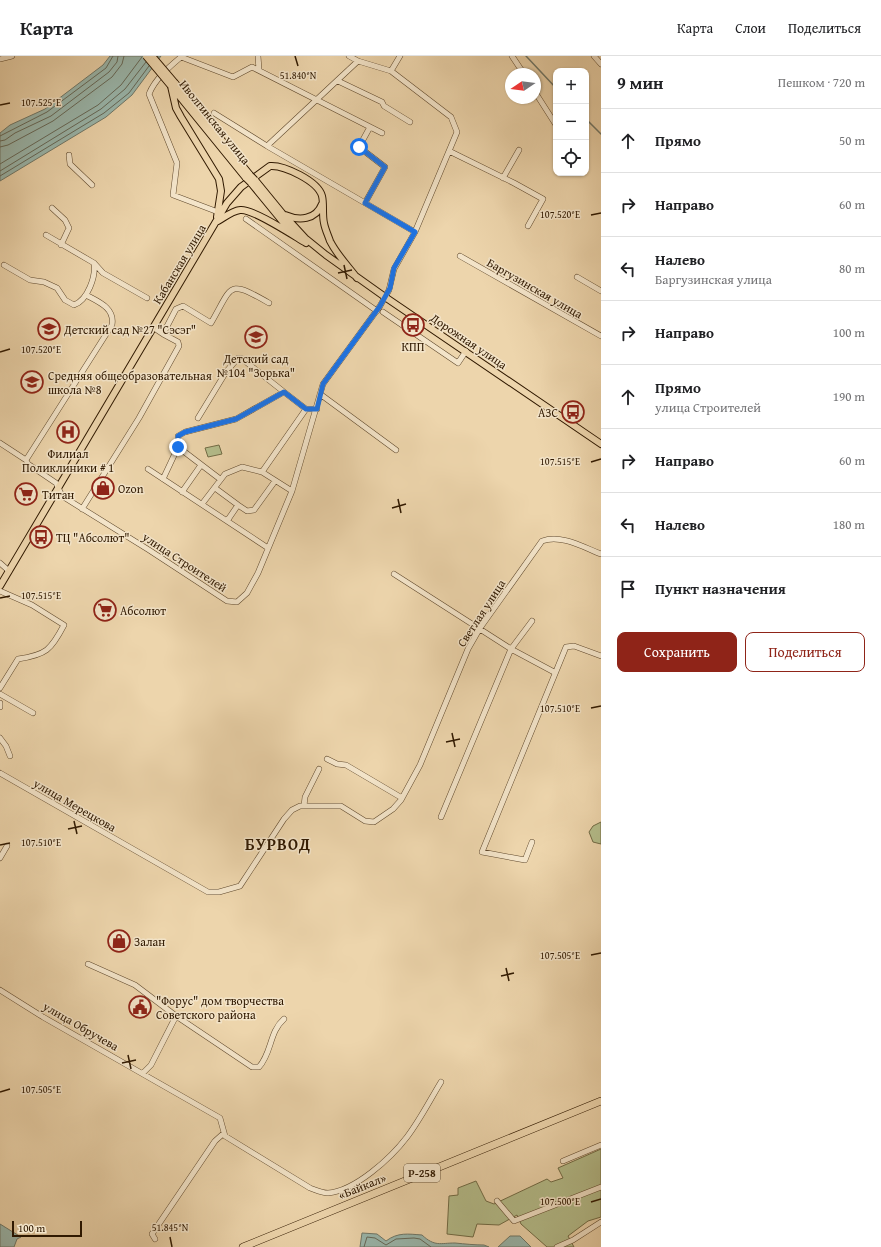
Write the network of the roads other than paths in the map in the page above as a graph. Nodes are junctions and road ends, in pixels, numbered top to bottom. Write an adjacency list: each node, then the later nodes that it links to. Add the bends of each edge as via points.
1 (12, 56): 10 (street)
2 (146, 56): 17 (main road, Иволгинская улица, bridge)
3 (152, 56): 17 (main road, Иволгинская улица, bridge)
4 (181, 56): 14 (street, via 234,77 249,67); 35 (street, via 162,75 149,94 177,163 173,195)
5 (258, 56): 14 (street)
6 (349, 56): 11 (street)
7 (400, 56): 15 (street)
8 (512, 56): 13 (street)
9 (594, 56): 12 (street)
10 (0, 60)
11 (358, 61): 15 (street); 16 (street)
12 (601, 64)
13 (520, 68)
14 (259, 70): 18 (street)
15 (391, 71): 27 (street, улица Строителей, via 451,117 457,132)
16 (338, 81): 18 (street); 22 (street, via 382,102 384,106)
17 (173, 84): 30 (main road, Иволгинская улица, bridge); 35 (main road, Кабанская улица, via 176,108 219,179 221,191)
18 (317, 100): 23 (street); 25 (street)
19 (541, 101): 21 (street)
20 (214, 113): 25 (street)
21 (553, 120)
22 (410, 122)
23 (370, 127): 24 (street); 33 (street, via 359,147 385,167)
24 (382, 133)
25 (267, 146): 33 (street)
26 (519, 150): 29 (street)
27 (449, 151): 29 (street); 40 (street, улица Строителей)
28 (68, 155): 31 (street, via 70,164)
29 (504, 178): 39 (street, via 543,200)
30 (253, 182): 36 (main road, Дорожная улица); 42 (main road, Дорожная улица, via 283,222)
31 (92, 185)
32 (323, 201): 36 (main road, via 320,210 308,218 291,218); 38 (main road, Кабанская улица, via 319,190 307,179 287,169 270,166 241,186); 49 (main road, via 324,223 331,241 342,260)
33 (365, 203): 40 (street)
34 (52, 208): 43 (street, via 70,228)
35 (218, 212): 38 (main road, Кабанская улица)
36 (282, 214): 44 (main road, Дорожная улица)
37 (246, 218): 55 (street)
38 (217, 222): 42 (main road, via 236,211 246,210); 57 (main road, Кабанская улица)
39 (528, 226)
40 (415, 232): 52 (street, улица Строителей, via 394,268 390,288)
41 (46, 235): 43 (street)
42 (306, 243): 44 (main road, Дорожная улица)
43 (61, 245): 46 (street)
44 (326, 255): 49 (main road, Дорожная улица)
45 (460, 256): 59 (street, Баргузинская улица)
46 (94, 264): 51 (street, via 93,279); 53 (street)
47 (4, 265): 51 (street, via 30,280 44,282 57,288 65,300 72,304 77,304)
48 (577, 277): 50 (street)
49 (358, 278): 52 (main road, Дорожная улица)
50 (601, 291)
51 (86, 295): 70 (street, via 106,307 113,318 112,325)
52 (385, 297): 55 (street, улица Строителей); 60 (main road, Дорожная улица)
53 (147, 298)
54 (269, 303): 58 (street, via 244,289 236,288 229,292 211,323 183,306 176,309)
55 (377, 311): 62 (street, улица Строителей, via 323,384)
56 (383, 312): 60 (street, via 458,363)
57 (154, 328): 58 (street); 77 (main road, Кабанская улица)
58 (163, 334): 83 (street, via 178,342 179,346 139,418)
59 (601, 336)
60 (466, 351): 67 (main road, Дорожная улица)
61 (284, 392): 63 (street); 65 (street, via 238,358 226,372); 68 (street, via 236,419 185,432 178,436)
62 (320, 394): 64 (street, улица Строителей); 69 (street)
63 (306, 409): 64 (street); 73 (street)
64 (317, 409): 79 (street, улица Строителей)
65 (198, 418)
66 (0, 443): 70 (street, улица Строителей)
67 (601, 444)
68 (178, 447): 71 (street); 74 (street)
69 (396, 450)
70 (26, 460): 77 (street, улица Строителей)
71 (201, 465): 75 (street); 80 (street)
72 (148, 469): 74 (street)
73 (262, 472): 75 (street, via 242,467); 76 (street)
74 (163, 479): 80 (street)
75 (220, 479): 78 (street)
76 (275, 481): 79 (street); 82 (street, via 254,510 247,511)
77 (59, 488): 83 (street, улица Строителей, via 62,496); 88 (main road, Кабанская улица)
78 (215, 488): 81 (street); 82 (street)
79 (292, 491): 85 (street, улица Строителей)
80 (182, 492): 81 (street)
81 (202, 504): 84 (street)
82 (238, 505): 84 (street)
83 (82, 509): 85 (street, улица Строителей, via 227,601 237,602 247,593)
84 (227, 521): 85 (street)
85 (268, 548)
86 (601, 554): 93 (street, Светлая улица, via 566,541 542,541)
87 (0, 563): 88 (street)
88 (9, 571): 90 (main road, Кабанская улица)
89 (394, 574): 93 (street)
90 (0, 586)
91 (0, 591): 97 (street, via 32,605 64,625 44,653 18,659)
92 (532, 620): 94 (street)
93 (480, 628): 94 (street); 107 (street, Светлая улица, via 468,649 420,765)
94 (511, 649): 96 (street); 109 (street)
95 (601, 656): 96 (street, via 569,645)
96 (554, 672): 110 (street, via 482,852 525,860)
97 (0, 688)
98 (0, 694): 101 (street)
99 (0, 703): 100 (street)
100 (0, 707)
101 (33, 713)
102 (0, 738): 103 (street)
103 (10, 756)
104 (327, 759): 107 (street, via 346,765)
105 (319, 769): 108 (street, via 305,796)
106 (0, 773): 108 (street, улица Мерецкова, via 208,892 219,892 240,886 284,819 292,810)
107 (402, 799): 108 (street, Светлая улица, via 393,809 374,822 365,821 344,807)
108 (304, 806)
109 (441, 817)
110 (532, 842)
111 (7, 846): 112 (street)
112 (0, 858)
113 (88, 964): 115 (street, via 135,985)
114 (0, 990): 117 (street, улица Обручева)
115 (176, 1016): 116 (street, via 256,1068 262,1064 272,1034); 117 (street, via 151,1065)
116 (284, 1019)
117 (143, 1073): 120 (street, улица Обручева, via 220,1118)
118 (441, 1082): 120 (street, via 406,1138 371,1172 350,1187 340,1190 322,1193 310,1188)
119 (601, 1101): 127 (highway, «Байкал» / Р-258)
120 (224, 1134): 126 (street, via 215,1141 152,1234)
121 (601, 1145): 122 (street)
122 (563, 1161)
123 (601, 1187): 124 (street, via 514,1221)
124 (497, 1201)
125 (601, 1222): 128 (street, via 574,1240)
126 (155, 1239)
127 (243, 1247)
128 (557, 1247)

